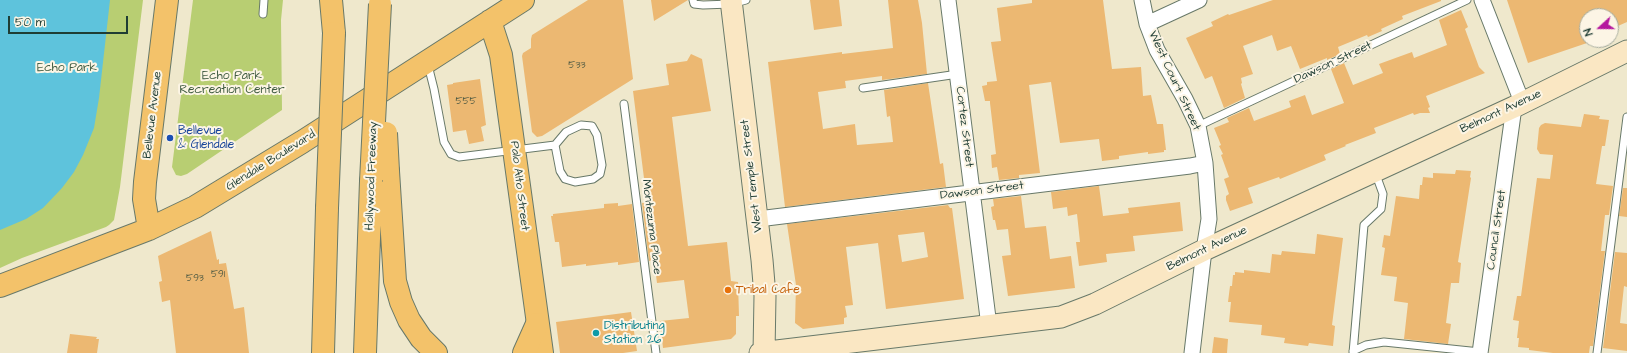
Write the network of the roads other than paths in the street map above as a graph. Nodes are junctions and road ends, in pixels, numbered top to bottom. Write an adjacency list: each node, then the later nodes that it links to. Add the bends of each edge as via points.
1 (167, 0): 33 (main road, Bellevue Avenue, via 145,182 144,198)
2 (264, 0): 14 (lane)
3 (331, 0): 17 (main road)
4 (335, 0): 17 (main road)
5 (523, 0): 15 (main road, Glendale Boulevard)
6 (693, 0): 12 (lane, via 694,4 703,5)
7 (948, 0): 20 (street, Cortez Street)
8 (1142, 0): 16 (street, West Court Street)
9 (1199, 0): 16 (street)
10 (1467, 0): 25 (lane, Dawson Street)
11 (1482, 0): 23 (street, Council Street)
12 (736, 1): 32 (street, West Temple Street)
13 (380, 2): 30 (main road, Hollywood Freeway, bridge)
14 (263, 14)
15 (490, 21): 19 (main road, Glendale Boulevard); 27 (main road, Palo Alto Street, via 501,55)
16 (1147, 24): 25 (street, West Court Street, via 1157,50)
17 (334, 33): 40 (main road, bridge)
18 (1627, 51): 23 (street, Belmont Avenue)
19 (427, 62): 27 (lane, via 444,142 451,154 459,156); 33 (main road, Glendale Boulevard, via 216,195)
20 (958, 74): 21 (lane); 31 (street, Cortez Street)
21 (863, 88)
22 (624, 104): 45 (lane, Montezuma Place)
23 (1518, 104): 29 (street, Belmont Avenue); 39 (street, Council Street)
24 (1627, 117): 49 (lane)
25 (1198, 126): 28 (street, West Court Street)
26 (555, 145): 26 (lane, via 566,132 580,125 592,126 597,135 602,165 600,174 593,179 575,182 565,179 560,171); 27 (lane)
27 (514, 149): 36 (main road, Palo Alto Street)
28 (1205, 163): 31 (street, Dawson Street); 34 (street, West Court Street, via 1209,219)
29 (1374, 171): 34 (street, Belmont Avenue); 38 (lane, via 1383,194 1381,209 1364,226)
30 (379, 176): 41 (main road, Hollywood Freeway); 42 (main road, via 395,281 401,302 421,338)
31 (973, 192): 32 (street, Dawson Street); 37 (street, Cortez Street)
32 (758, 219): 47 (street, West Temple Street, via 765,296)
33 (149, 229): 35 (main road, Glendale Boulevard)
34 (1204, 250): 37 (street, Belmont Avenue, via 1095,304 1061,317); 48 (street, West Court Street)
35 (0, 286)
36 (537, 324): 43 (main road); 44 (main road, Palo Alto Street)
37 (990, 326): 47 (street, Belmont Avenue)
38 (1353, 352): 39 (lane, via 1366,345 1384,342)
39 (1480, 352)
40 (323, 353)
41 (366, 353)
42 (436, 353)
43 (524, 353)
44 (542, 353)
45 (656, 353)
46 (760, 353): 47 (street, Belmont Avenue)
47 (764, 353)
48 (1192, 353)
49 (1597, 353)

